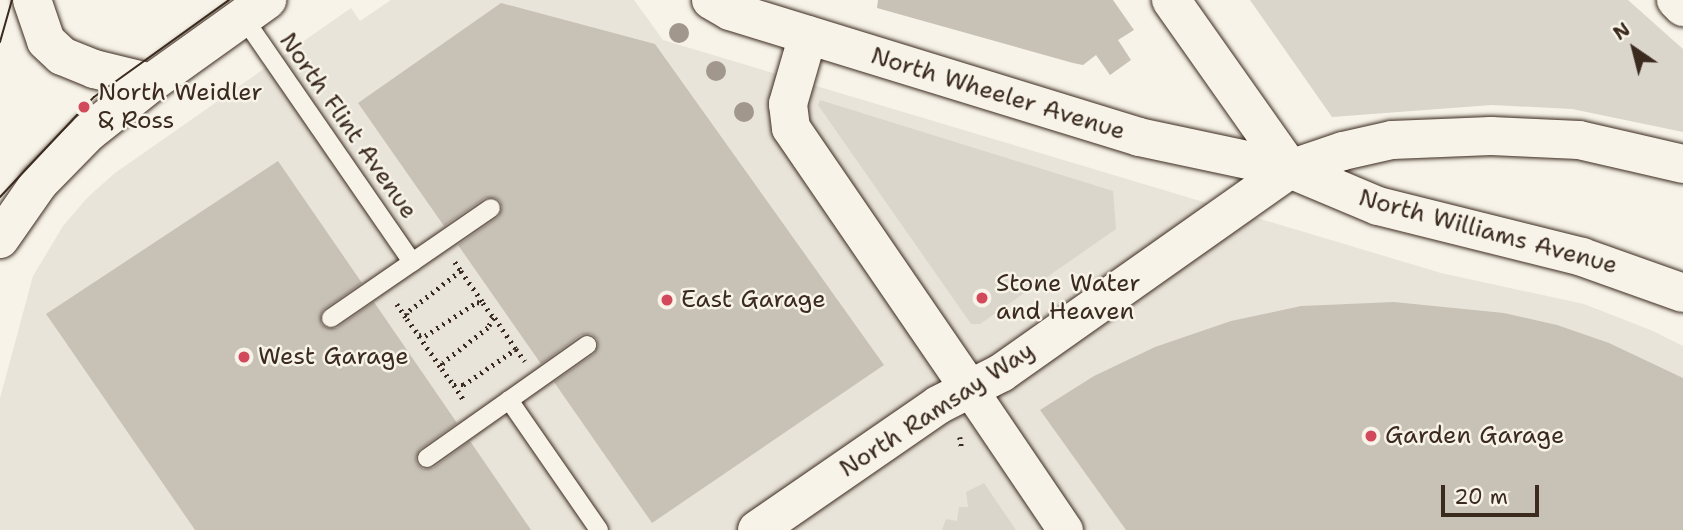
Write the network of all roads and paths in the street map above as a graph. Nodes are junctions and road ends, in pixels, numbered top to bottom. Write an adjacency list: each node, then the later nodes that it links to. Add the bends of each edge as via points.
1 (32, 0): 8 (main road, via 46,41 62,56)
2 (711, 0): 7 (main road, North Wheeler Avenue, via 730,11)
3 (1171, 0): 10 (main road)
4 (1676, 0): 5 (main road)
5 (1683, 7)
6 (255, 9): 8 (main road); 13 (lane, North Flint Avenue)
7 (808, 35): 10 (main road, North Wheeler Avenue, via 1139,137); 26 (main road, via 788,104 791,128)
8 (151, 83): 12 (main road, via 89,132 39,183)
9 (1683, 164): 10 (main road, via 1579,139 1491,135 1392,140)
10 (1290, 169): 15 (main road, North Williams Avenue, via 1378,206 1582,257); 26 (main road, North Ramsay Way, via 1001,373)
11 (491, 208): 13 (lane)
12 (0, 239)
13 (412, 262): 14 (path, via 448,253); 19 (lane)
14 (461, 271): 17 (path); 20 (path, via 411,308)
15 (1683, 293)
16 (394, 300): 20 (path)
17 (483, 303): 18 (path); 21 (path, via 472,304 431,333)
18 (494, 317): 23 (path); 24 (path, via 488,328)
19 (331, 318)
20 (407, 319): 21 (path)
21 (419, 335): 24 (path)
22 (587, 345): 27 (lane)
23 (516, 349): 25 (path, via 463,385); 27 (path, via 528,366)
24 (442, 369): 25 (path)
25 (454, 385): 28 (path)
26 (969, 388): 33 (main road, North Ramsay Way); 34 (street)
27 (509, 400): 31 (lane); 32 (lane)
28 (469, 408)
29 (960, 437): 30 (path)
30 (962, 450)
31 (426, 458)
32 (599, 530)
33 (757, 530)
34 (1065, 530)

